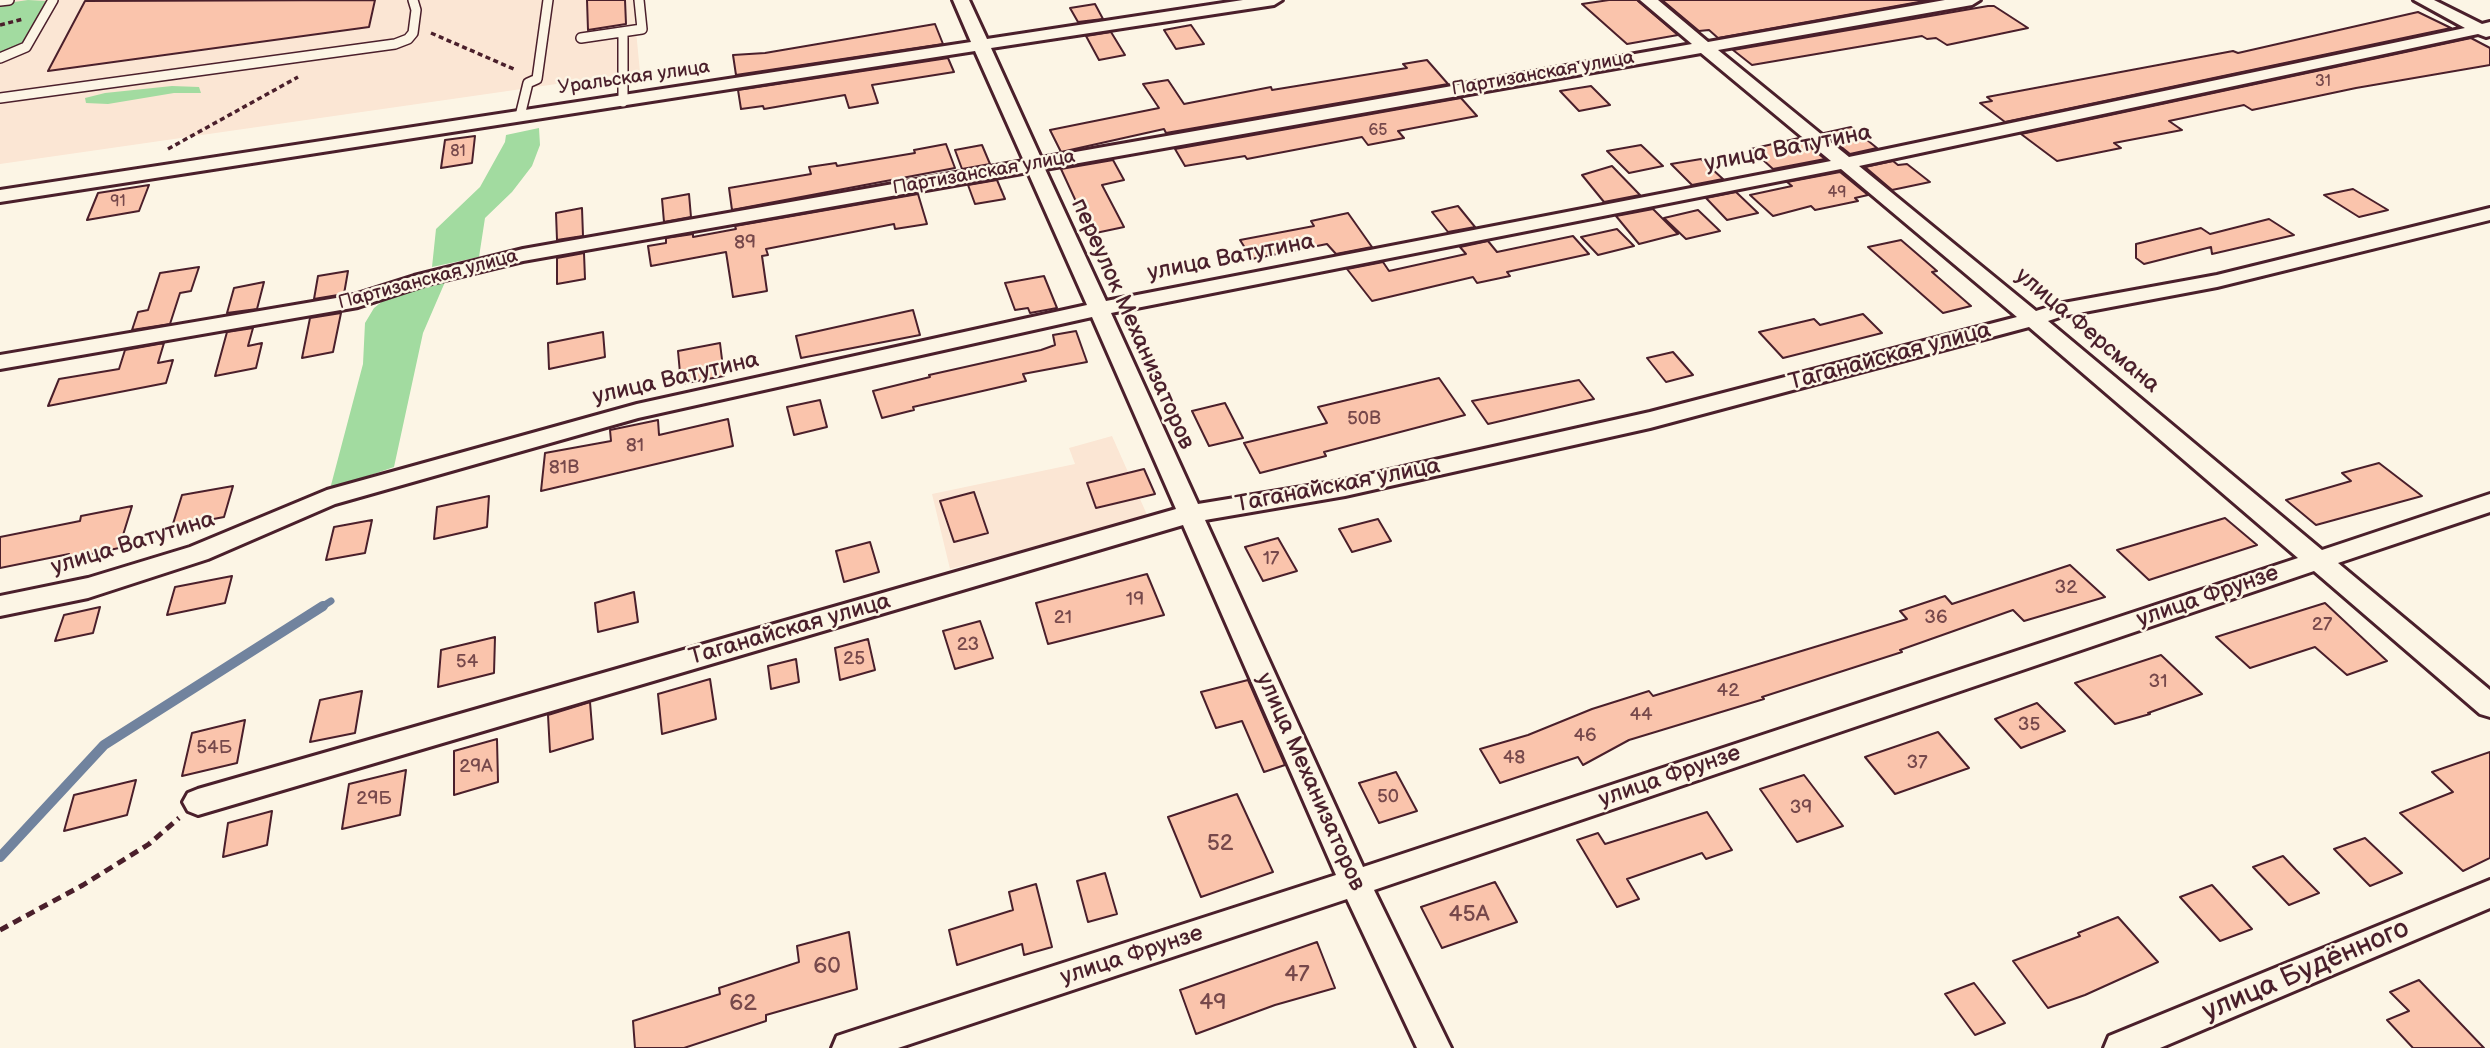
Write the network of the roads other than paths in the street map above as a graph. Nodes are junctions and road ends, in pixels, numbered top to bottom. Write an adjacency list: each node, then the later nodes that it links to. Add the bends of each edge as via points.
1 (9, 0): 11 (lane)
2 (53, 0): 17 (lane, via 26,47)
3 (413, 0): 18 (lane, via 413,33 395,44)
4 (548, 0): 20 (lane, via 537,79 528,83)
5 (639, 0): 13 (lane, via 642,29)
6 (961, 0): 15 (street, переулок Механизаторов)
7 (1274, 0): 15 (street, Уральская улица)
8 (1648, 0): 16 (street, улица Ферсмана)
9 (1972, 0): 16 (street, Партизанская улица)
10 (2423, 0): 12 (street)
11 (0, 1)
12 (2487, 30): 21 (street, улица Ватутина)
13 (623, 32): 14 (lane); 19 (lane)
14 (581, 38)
15 (981, 46): 19 (street, Уральская улица); 22 (street, переулок Механизаторов)
16 (1703, 46): 21 (street, улица Ферсмана); 22 (street, Партизанская улица)
17 (0, 58)
18 (0, 98)
19 (623, 102): 20 (street, Уральская улица)
20 (520, 116): 23 (street, Уральская улица)
21 (1846, 163): 25 (street, улица Ватутина); 26 (street, улица Ферсмана)
22 (1034, 165): 25 (street, переулок Механизаторов); 27 (street, Партизанская улица, via 523,255 358,301)
23 (0, 196)
24 (2490, 214): 26 (street, Таганайская улица, via 2217,282 2058,310)
25 (1100, 309): 29 (street, переулок Механизаторов); 31 (street, улица Ватутина, via 637,411 327,498 199,554 88,588)
26 (2033, 319): 29 (street, Таганайская улица, via 1650,420 1345,488); 30 (street, улица Ферсмана)
27 (0, 362)
28 (2490, 503): 30 (street, улица Фрунзе)
29 (1189, 514): 33 (street, Таганайская улица); 34 (street, улица Механизаторов)
30 (2317, 561): 32 (street, улица Ферсмана); 34 (street, улица Фрунзе)
31 (0, 606)
32 (2490, 706)
33 (198, 802)
34 (1355, 883): 36 (street, улица Фрунзе); 37 (street, улица Механизаторов)
35 (2490, 894): 38 (street, улица Будённого)
36 (849, 1048)
37 (1434, 1048)
38 (2121, 1048)

